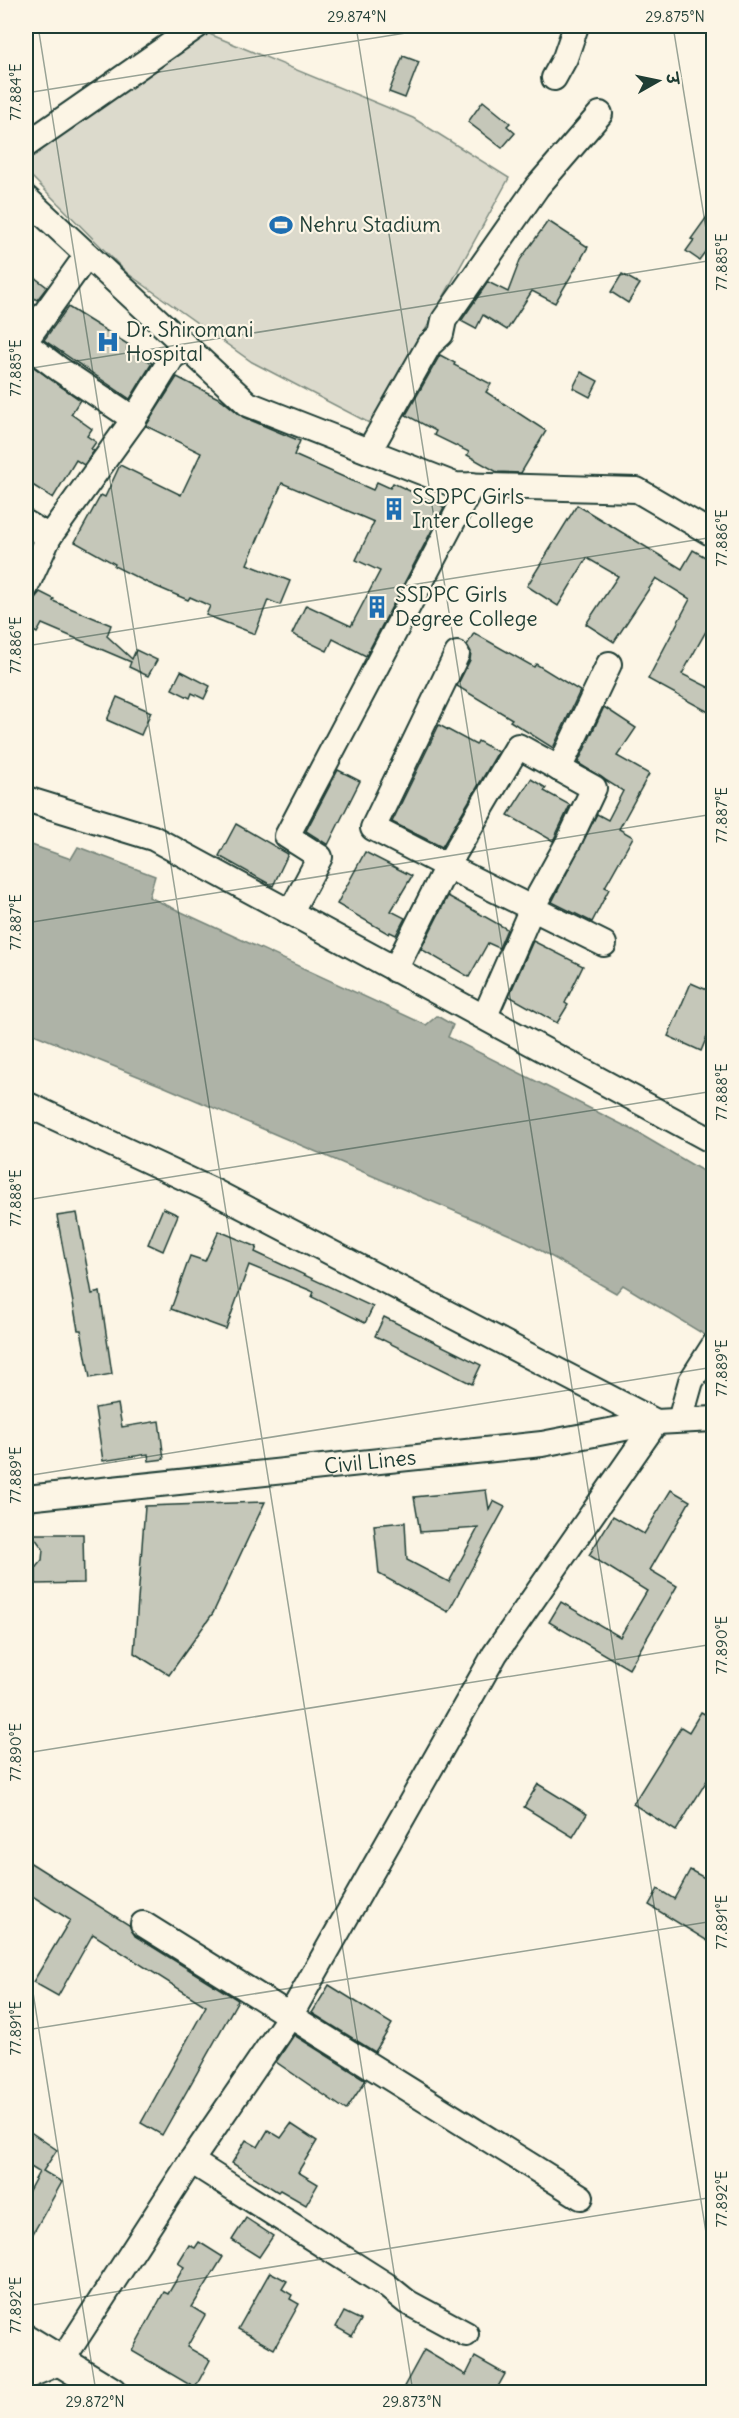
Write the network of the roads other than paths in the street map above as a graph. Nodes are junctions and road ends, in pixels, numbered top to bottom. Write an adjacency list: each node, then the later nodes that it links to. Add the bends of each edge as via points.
1 (197, 26): 5 (street)
2 (576, 26): 3 (street)
3 (554, 78)
4 (600, 114): 11 (street, via 537,187 444,320 441,334 429,345)
5 (26, 145)
6 (26, 198): 7 (street)
7 (87, 255): 8 (street); 9 (street)
8 (26, 342): 10 (street)
9 (188, 348): 10 (street, via 173,356); 11 (street, via 248,404)
10 (134, 419): 15 (street)
11 (369, 451): 12 (street, via 455,485)
12 (472, 485): 14 (street, via 637,490); 23 (street, via 287,836 320,857)
13 (26, 523): 15 (street)
14 (714, 535)
15 (49, 537): 16 (street)
16 (26, 587)
17 (457, 654): 21 (street, via 374,828)
18 (609, 664): 19 (street)
19 (559, 769): 21 (street, via 518,746); 22 (street, via 594,788)
20 (26, 799): 23 (street, via 153,838)
21 (447, 866): 22 (street); 25 (street)
22 (532, 908): 24 (street); 26 (street)
23 (290, 913): 25 (street)
24 (604, 944)
25 (395, 970): 28 (street)
26 (488, 1009)
27 (26, 1104): 32 (street, via 213,1191)
28 (714, 1142)
29 (714, 1346): 31 (street, via 691,1381)
30 (714, 1419): 31 (street, Civil Lines)
31 (680, 1420): 32 (street, Civil Lines)
32 (656, 1422): 33 (street, Civil Lines, via 542,1444); 35 (street, via 495,1654)
33 (26, 1498)
34 (143, 1924): 35 (street)
35 (290, 2016): 36 (street); 37 (street)
36 (191, 2161): 38 (street, via 407,2302); 40 (street)
37 (580, 2197)
38 (466, 2334)
39 (26, 2340): 40 (main road)
40 (61, 2362): 41 (street); 42 (main road)
41 (26, 2377)
42 (111, 2392)

